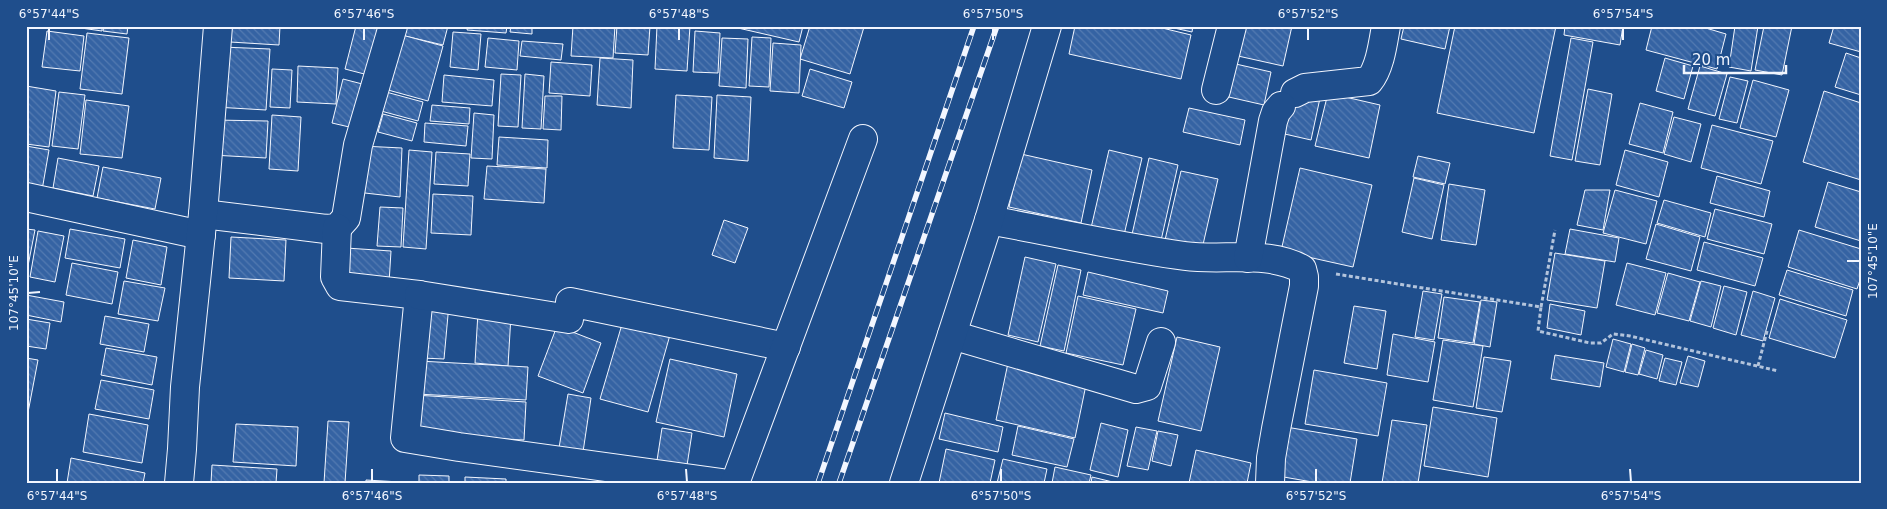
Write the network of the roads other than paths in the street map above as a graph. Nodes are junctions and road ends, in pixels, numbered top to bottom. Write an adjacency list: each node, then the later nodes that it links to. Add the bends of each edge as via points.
1 (218, 26): 10 (street)
2 (393, 26): 11 (street, via 358,145 346,218)
3 (1047, 26): 9 (street)
4 (1232, 26): 6 (street)
5 (1386, 26): 12 (street, via 1374,76 1369,81 1305,88 1276,112)
6 (1216, 90)
7 (863, 139): 16 (street)
8 (26, 197): 10 (street)
9 (989, 220): 12 (street, via 1186,256); 14 (street)
10 (202, 224): 11 (street); 17 (street, via 185,387)
11 (337, 228): 13 (street, via 335,277 340,286)
12 (1248, 258): 21 (street, via 1286,262 1302,269 1304,277 1271,458)
13 (419, 295): 16 (street, via 568,319 570,302); 18 (street, via 405,438)
14 (952, 335): 15 (street, via 1136,389 1147,386); 20 (street)
15 (1161, 342)
16 (786, 347): 19 (street)
17 (179, 483)
18 (722, 483)
19 (735, 483)
20 (904, 483)
21 (1270, 483)

